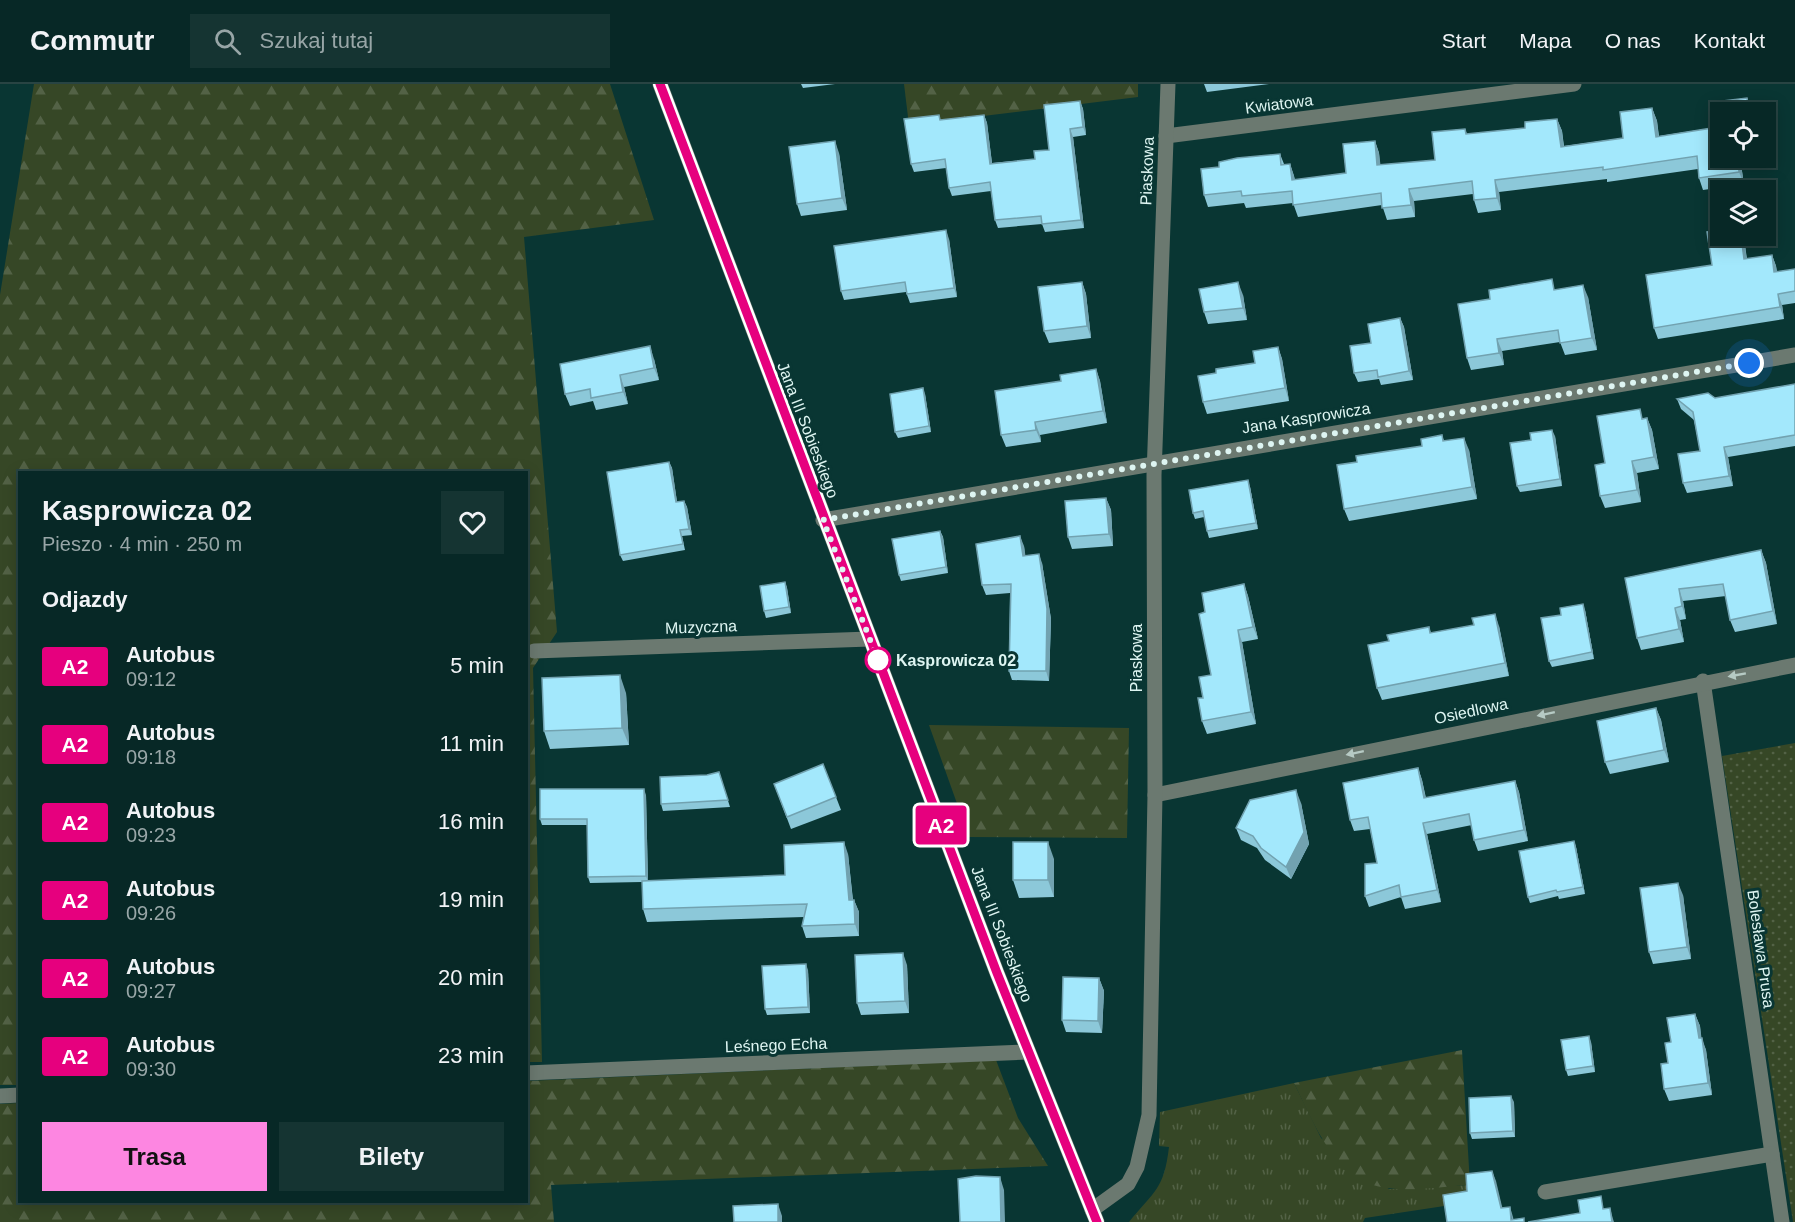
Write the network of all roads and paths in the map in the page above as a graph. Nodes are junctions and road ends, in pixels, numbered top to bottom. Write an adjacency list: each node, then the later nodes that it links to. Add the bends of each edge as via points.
1 (660, 84): 8 (street, Jana III Sobieskiego)
2 (1168, 84): 5 (street, Piaskowa)
3 (1575, 84): 4 (street, Kwiatowa)
4 (1510, 88): 5 (street, Kwiatowa)
5 (1166, 136): 7 (street, Piaskowa)
6 (1795, 355): 7 (street, Jana Kasprowicza)
7 (1154, 462): 8 (street, Jana Kasprowicza); 13 (street, Piaskowa)
8 (823, 520): 9 (street, Jana III Sobieskiego)
9 (870, 639): 10 (street, Muzyczna); 14 (street, Jana III Sobieskiego)
10 (534, 651)
11 (1795, 665): 12 (street, Osiedlowa, one-way to 12)
12 (1703, 681): 13 (street, Osiedlowa, one-way to 13); 18 (street, Bolesława Prusa)
13 (1155, 795): 20 (street, Piaskowa, via 1149,1115 1137,1167 1128,1184)
14 (1027, 1052): 15 (street, Leśnego Echa); 20 (street, Jana III Sobieskiego)
15 (528, 1073)
16 (18, 1095): 17 (street)
17 (0, 1096)
18 (1772, 1154): 19 (street); 21 (street, Bolesława Prusa)
19 (1545, 1191)
20 (1095, 1216)
21 (1782, 1222)

